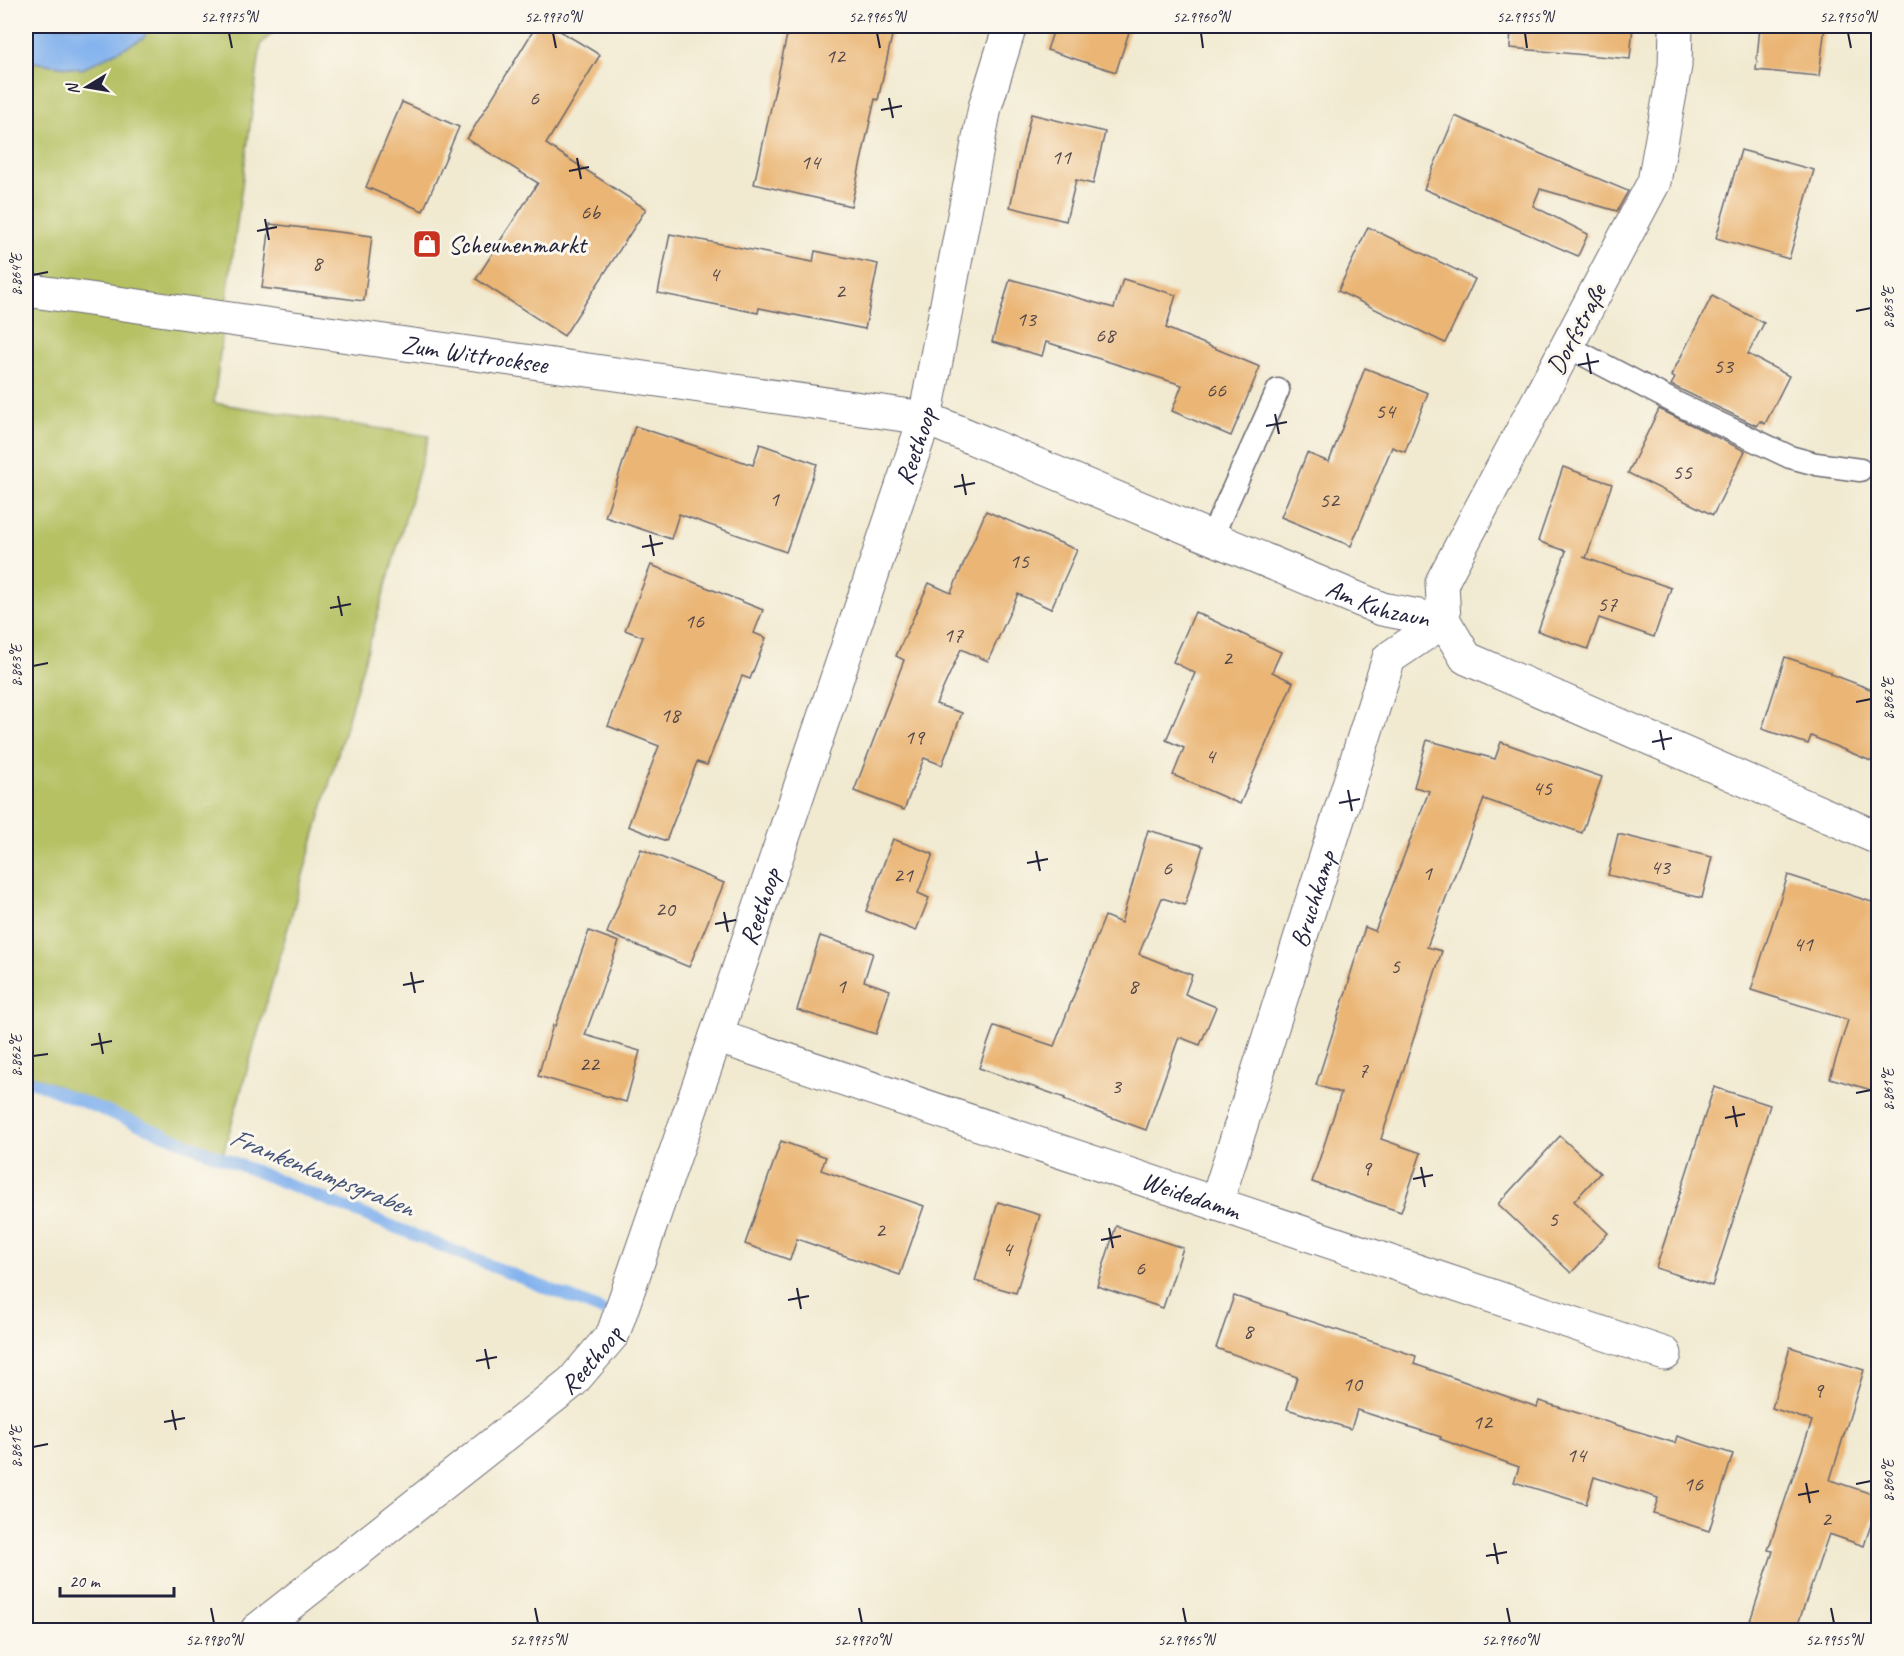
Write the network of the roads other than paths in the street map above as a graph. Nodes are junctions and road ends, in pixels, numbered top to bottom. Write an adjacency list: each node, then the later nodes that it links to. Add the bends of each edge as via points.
1 (1010, 26): 6 (street, Reethoop, via 985,107)
2 (1676, 26): 4 (street, Dorfstraße, via 1675,66 1654,182)
3 (26, 290): 6 (street, Zum Wittrocksee)
4 (1567, 346): 7 (lane, via 1790,457); 9 (street, Dorfstraße, via 1442,582)
5 (1278, 390): 8 (lane)
6 (925, 418): 8 (street, Am Kuhzaun); 11 (street, Reethoop)
7 (1860, 470)
8 (1211, 538): 9 (street, Am Kuhzaun, via 1382,609)
9 (1444, 621): 10 (street, Am Kuhzaun, via 1466,658); 12 (street, Bruchkamp, via 1389,658)
10 (1878, 838)
11 (716, 1036): 12 (street, Weidedamm); 14 (street, Reethoop, via 613,1334 572,1382)
12 (1216, 1204): 13 (street, Weidedamm)
13 (1665, 1354)
14 (257, 1630)

